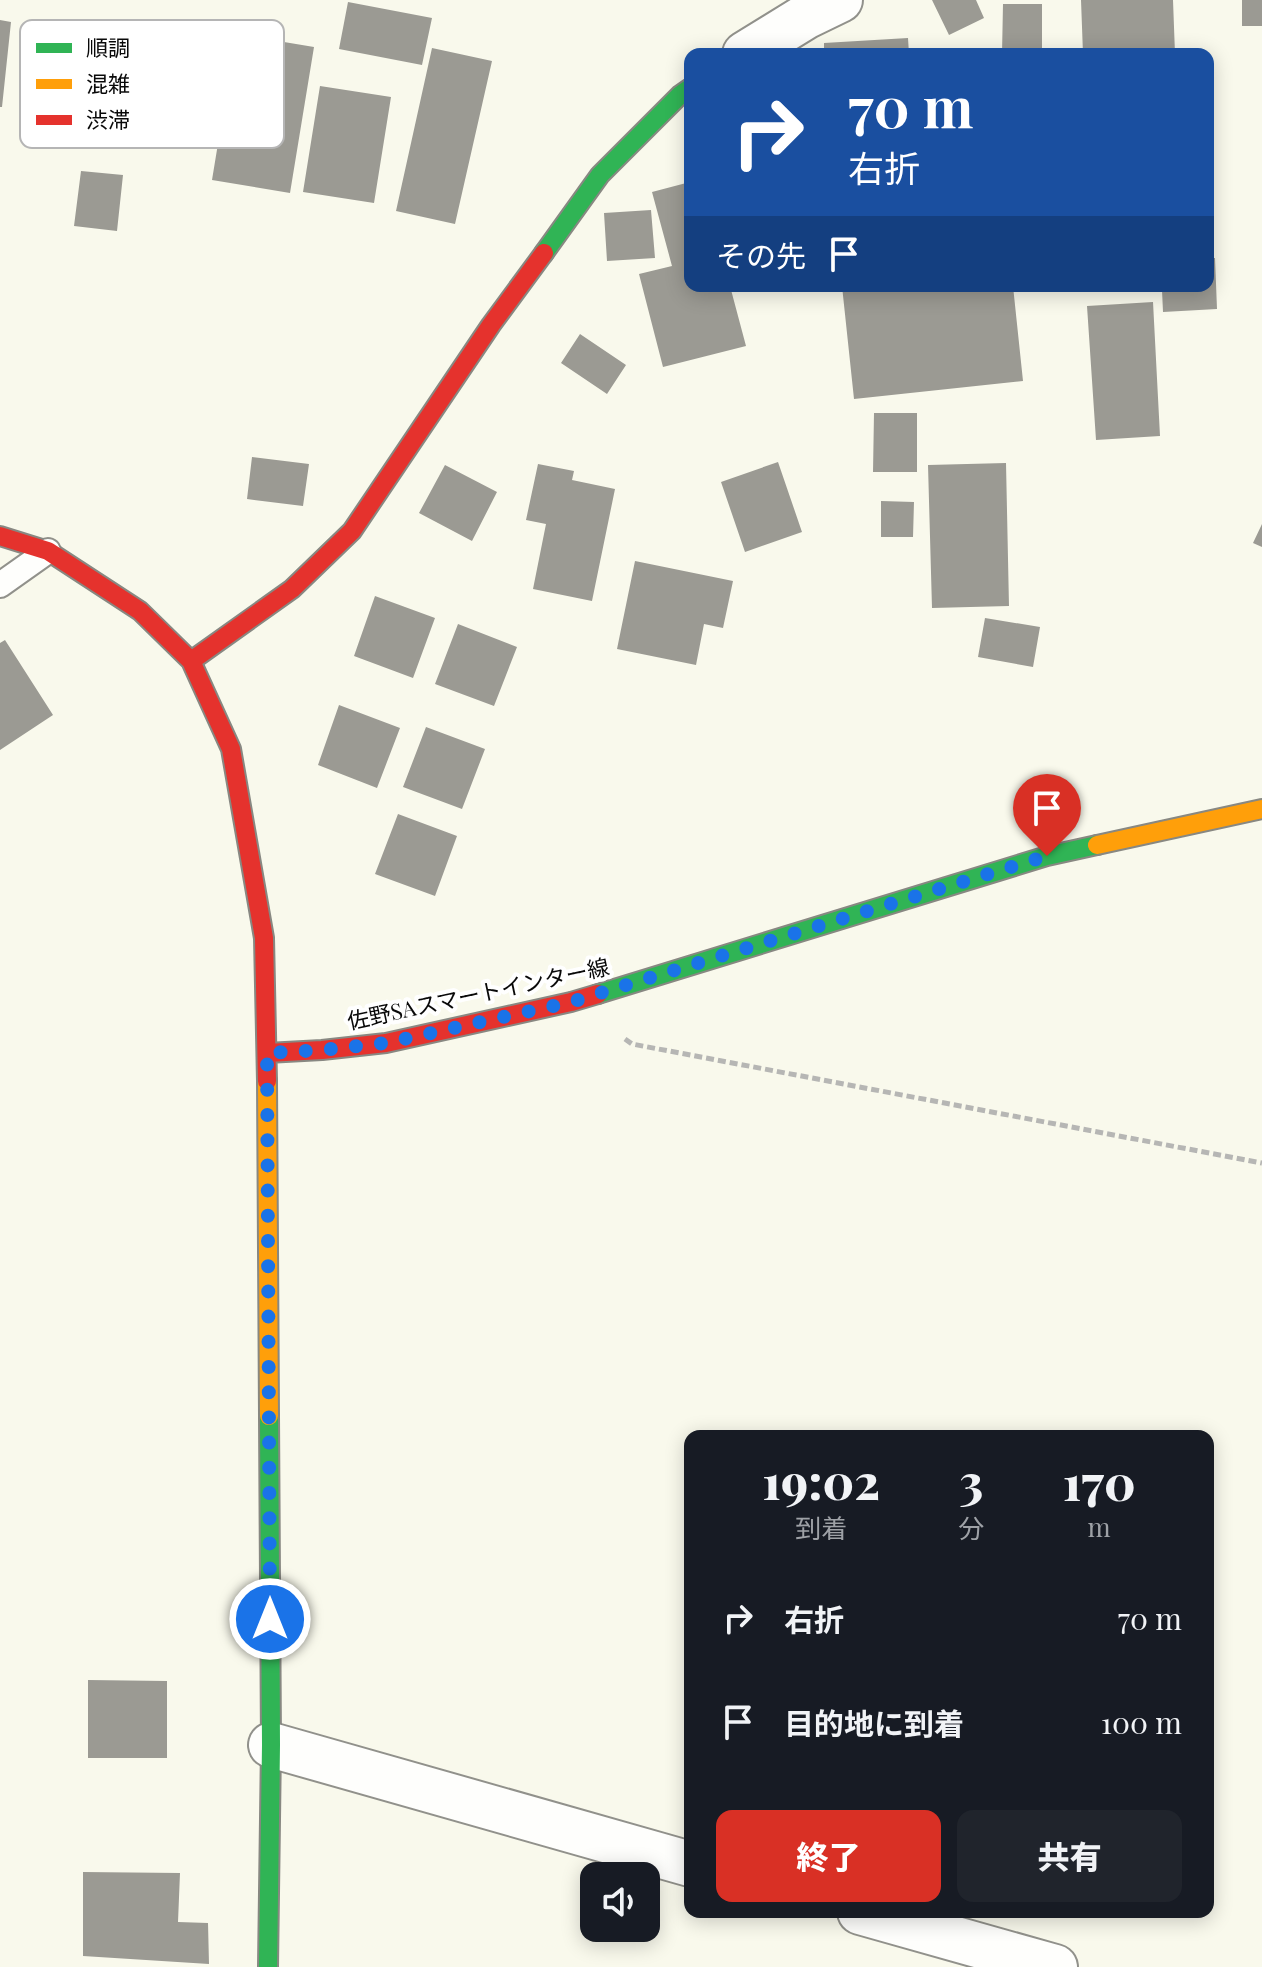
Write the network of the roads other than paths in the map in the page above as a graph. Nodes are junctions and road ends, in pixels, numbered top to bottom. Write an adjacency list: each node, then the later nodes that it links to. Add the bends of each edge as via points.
1 (840, 0): 2 (street)
2 (755, 48)
3 (684, 92): 7 (street, via 600,175 352,531 292,589)
4 (0, 536): 5 (street)
5 (48, 551): 6 (lane); 7 (street, via 140,611)
6 (0, 585)
7 (191, 661): 9 (street, via 231,749 264,938)
8 (1262, 809): 9 (street, 佐野SAスマートインター線, via 1047,856 571,1002 386,1043)
9 (267, 1053): 10 (street)
10 (271, 1745): 11 (street); 13 (street)
11 (684, 1862)
12 (881, 1918): 14 (street)
13 (268, 1967)
14 (1055, 1967)

